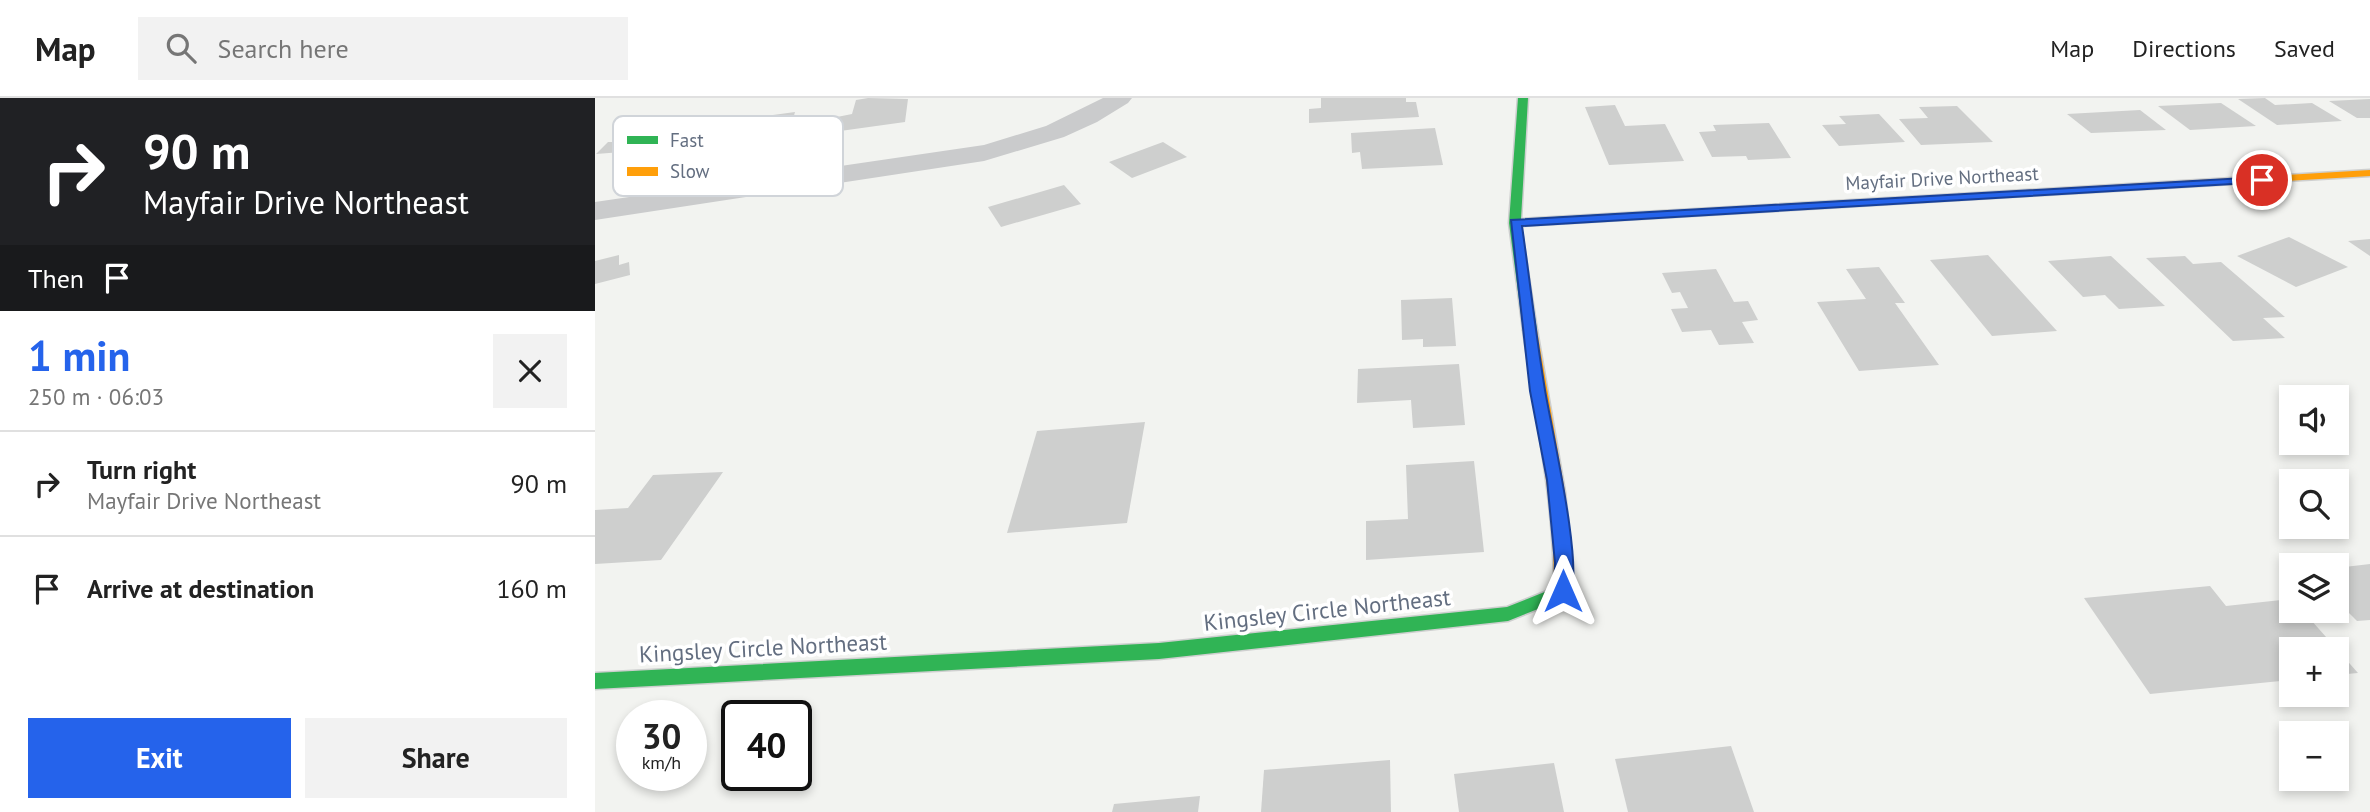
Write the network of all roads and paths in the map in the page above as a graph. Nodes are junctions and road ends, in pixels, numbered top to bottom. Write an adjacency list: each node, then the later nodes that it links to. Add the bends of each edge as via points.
1 (1120, 98): 4 (street, via 1100,112 1038,137 963,158)
2 (1523, 98): 7 (street, Kingsley Circle Northeast)
3 (2370, 173): 7 (street, Mayfair Drive Northeast)
4 (843, 175)
5 (699, 196): 6 (street)
6 (595, 211)
7 (1515, 223): 8 (street, Kingsley Circle Northeast, via 1555,480 1563,591 1509,614 1159,651)
8 (595, 681)

